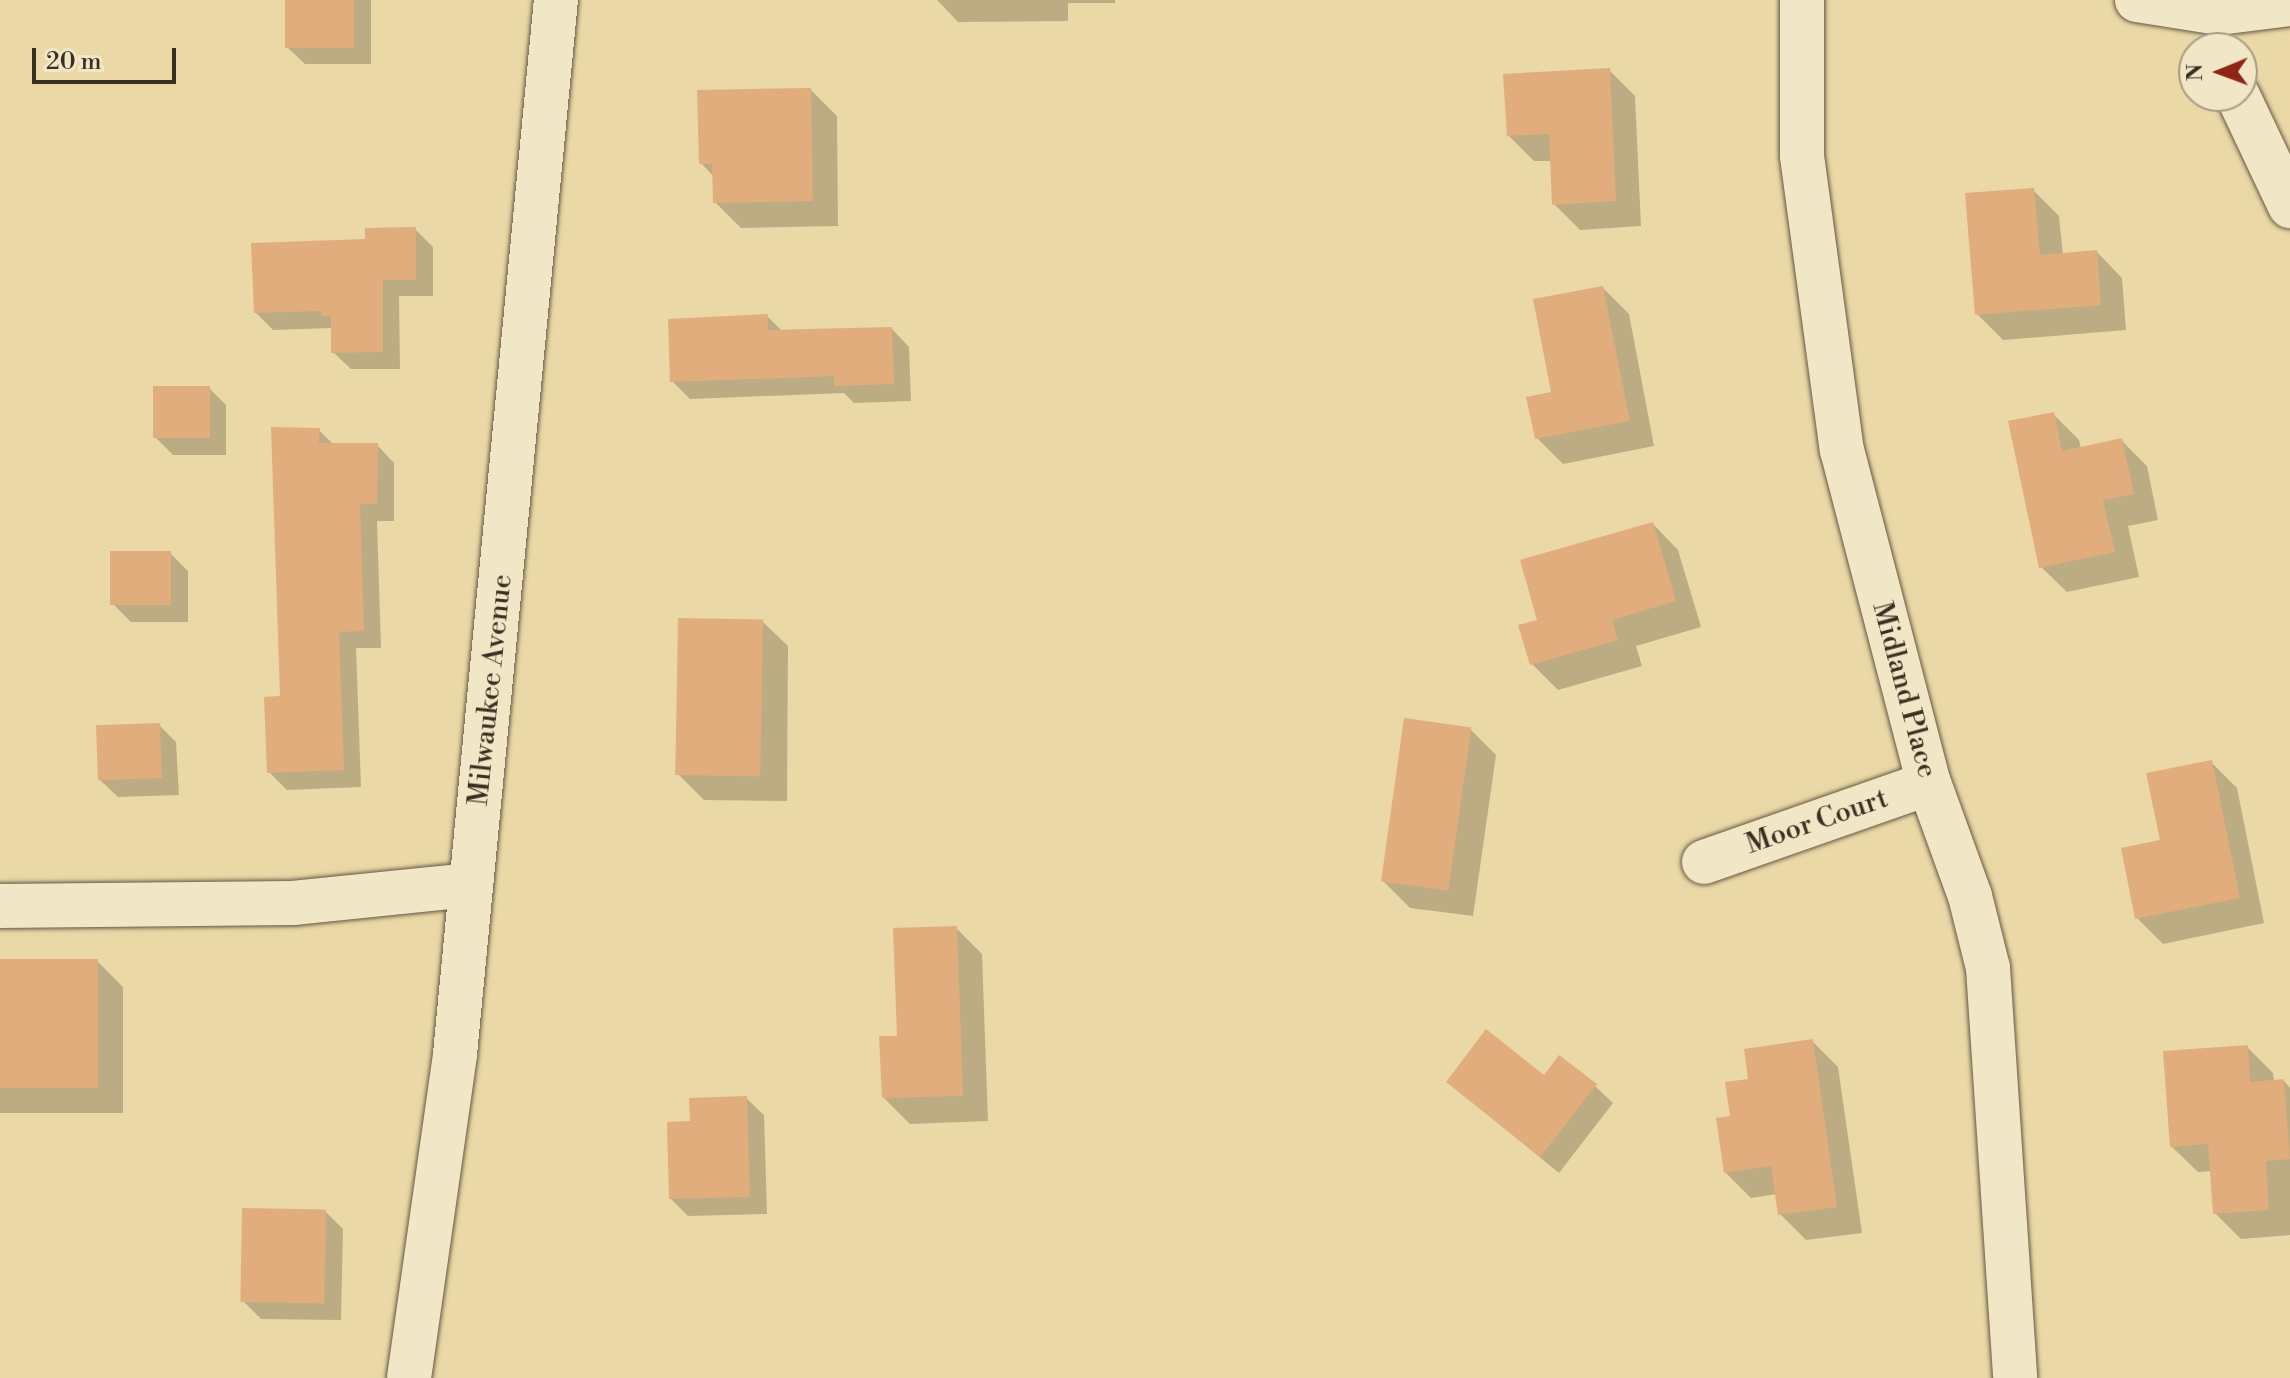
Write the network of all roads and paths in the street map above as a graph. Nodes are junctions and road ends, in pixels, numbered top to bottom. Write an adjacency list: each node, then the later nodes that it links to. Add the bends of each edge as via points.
1 (556, 0): 10 (street, Milwaukee Avenue)
2 (1802, 0): 8 (street, Midland Place, via 1802,156 1842,450)
3 (2137, 0): 5 (street)
4 (2290, 4): 5 (street)
5 (2222, 31)
6 (2246, 112): 7 (street)
7 (2290, 206)
8 (1929, 783): 9 (street, Moor Court); 13 (street, Midland Place, via 1970,896 1988,968)
9 (1704, 862)
10 (471, 885): 11 (street, via 293,903); 12 (street, Milwaukee Avenue, via 455,1054)
11 (0, 906)
12 (409, 1378)
13 (2015, 1378)

